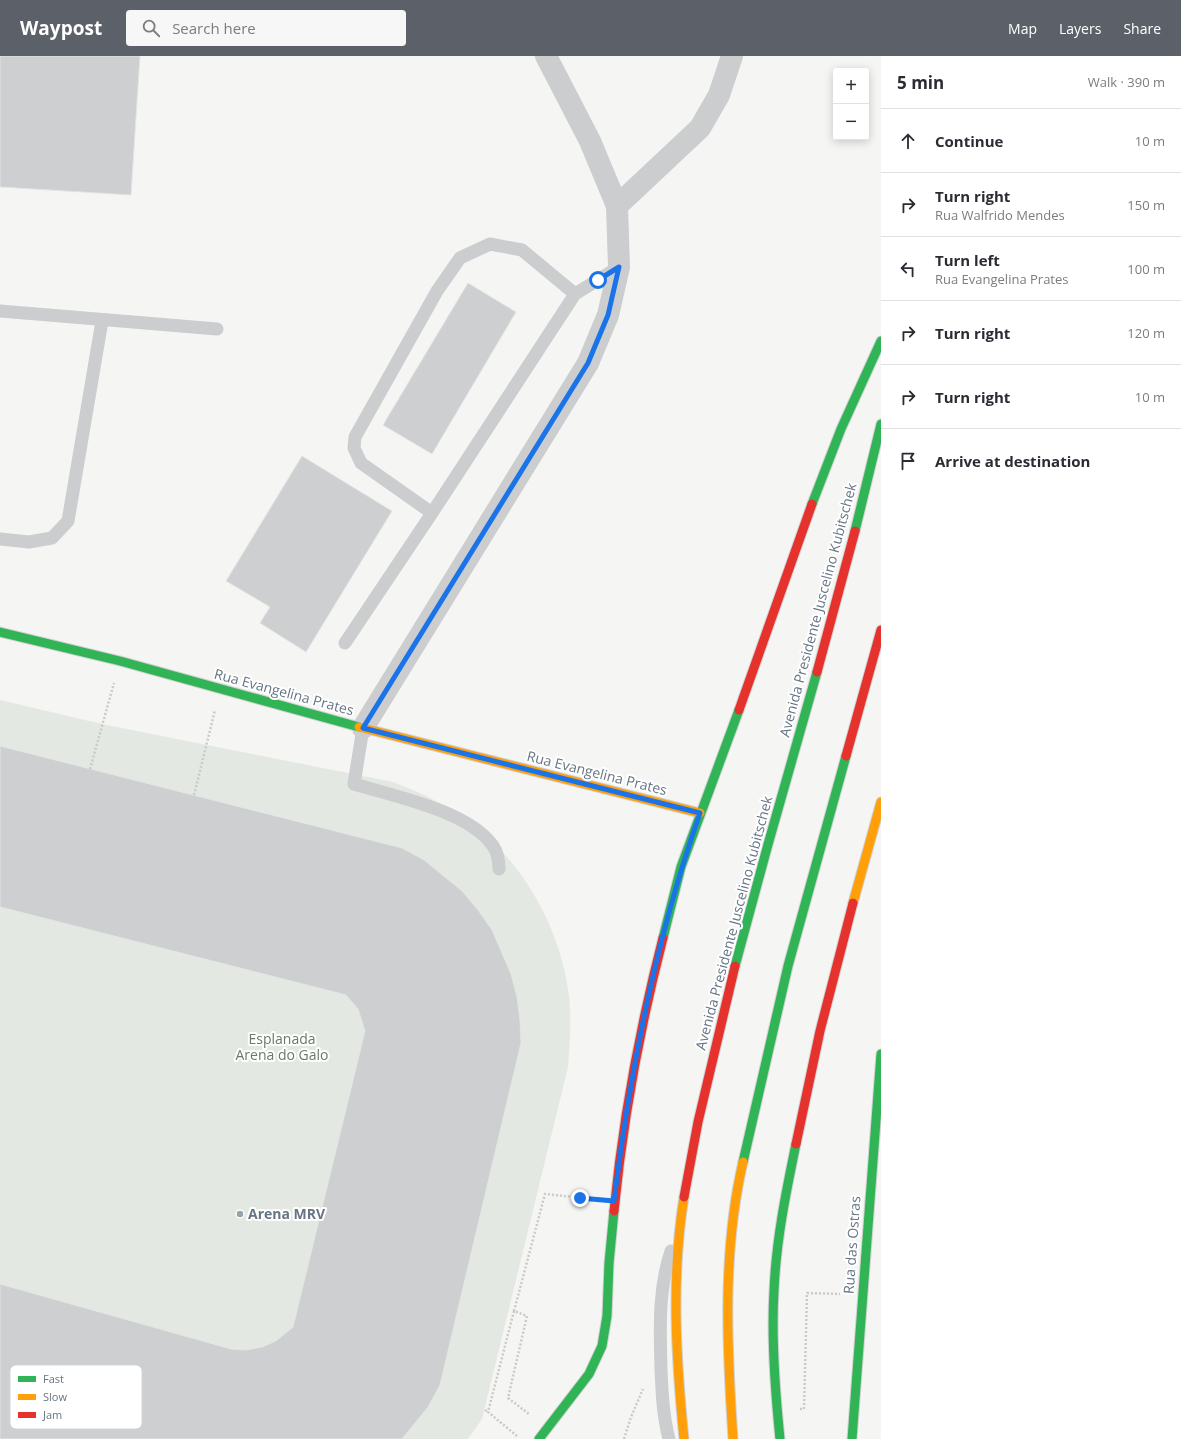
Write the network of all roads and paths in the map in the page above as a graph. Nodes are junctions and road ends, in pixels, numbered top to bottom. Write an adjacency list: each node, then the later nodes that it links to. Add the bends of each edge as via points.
1 (546, 56): 3 (street, via 590,141)
2 (732, 56): 3 (street, via 719,95 700,128)
3 (617, 206): 4 (street)
4 (619, 267): 5 (lane); 18 (street, via 608,315 588,363)
5 (575, 294): 11 (lane); 11 (lane, via 522,250 490,244 460,258 437,291 356,437 354,448 361,463)
6 (0, 311): 7 (lane)
7 (102, 320): 8 (lane); 12 (lane, via 68,521 52,538 29,542)
8 (217, 329)
9 (881, 341): 22 (main road, via 841,429 799,536 728,742)
10 (881, 424): 26 (main road, Avenida Presidente Juscelino Kubitschek, via 858,523 732,977 692,1148)
11 (432, 513): 15 (lane)
12 (0, 539)
13 (881, 630): 39 (main road, via 788,966 736,1193 730,1248 728,1318)
14 (0, 632): 16 (main road, Rua Evangelina Prates)
15 (345, 643)
16 (120, 661): 17 (main road, Rua Evangelina Prates); 19 (path)
17 (221, 689): 18 (main road, Rua Evangelina Prates); 20 (path)
18 (363, 728): 22 (main road, Rua Evangelina Prates); 23 (lane, via 354,784 433,808 463,822 494,846)
19 (90, 769)
20 (194, 795)
21 (881, 802): 40 (main road, via 851,902 814,1056 788,1182 775,1269 773,1315)
22 (700, 813): 25 (main road, via 681,866 654,971 631,1088)
23 (499, 869)
24 (881, 1054): 27 (main road, Rua das Ostras)
25 (614, 1201): 28 (path, via 545,1194); 33 (main road, via 607,1316 602,1346 588,1374)
26 (680, 1225): 37 (lane, via 664,1275 661,1296 663,1400); 38 (main road, Avenida Presidente Juscelino Kubitschek, via 677,1302)
27 (863, 1296): 30 (path, via 807,1293 804,1409); 41 (main road, Rua das Ostras)
28 (514, 1312): 32 (path); 33 (path, via 527,1316 508,1398)
29 (644, 1386): 36 (path)
30 (798, 1409)
31 (485, 1410): 32 (path)
32 (488, 1412): 34 (path)
33 (547, 1428): 35 (main road)
34 (520, 1439)
35 (539, 1439)
36 (624, 1439)
37 (669, 1439)
38 (684, 1439)
39 (733, 1439)
40 (780, 1439)
41 (852, 1439)

